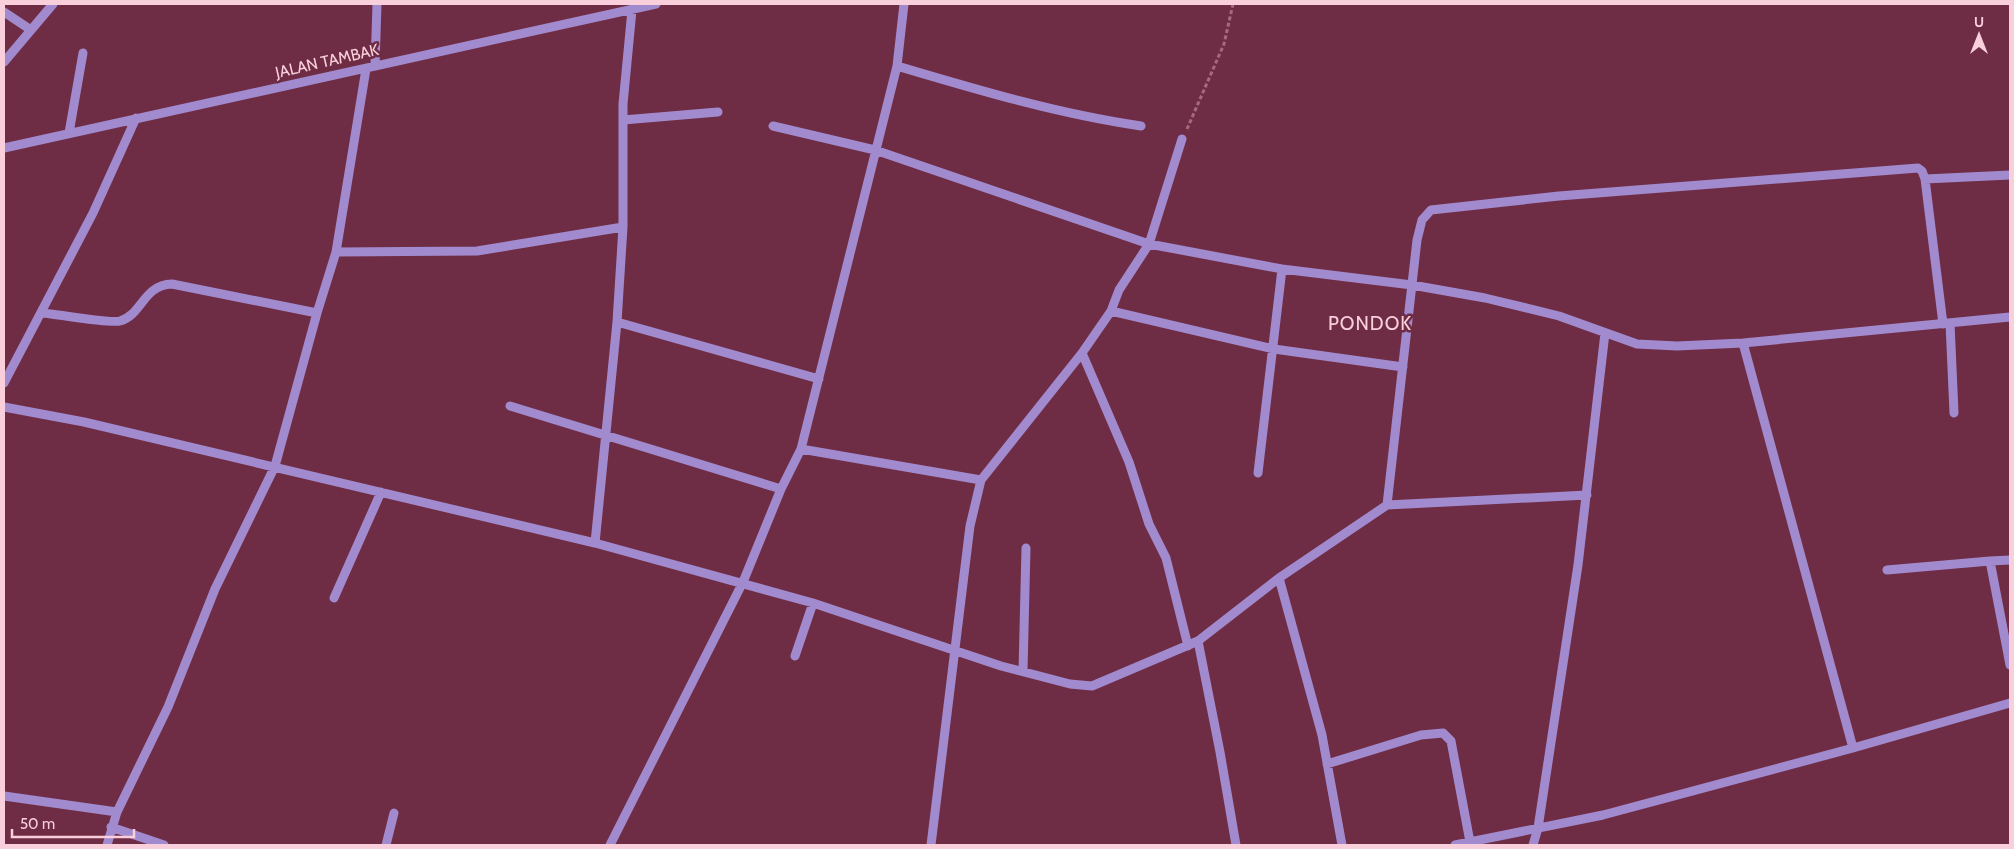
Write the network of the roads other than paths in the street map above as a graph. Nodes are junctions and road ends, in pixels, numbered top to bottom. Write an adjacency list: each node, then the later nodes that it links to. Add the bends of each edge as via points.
1 (53, 4): 7 (street)
2 (377, 4): 10 (street)
3 (656, 4): 5 (street, JALAN TAMBAK)
4 (904, 4): 11 (street)
5 (632, 10): 10 (street, JALAN TAMBAK); 15 (street)
6 (4, 12): 7 (street)
7 (29, 28): 9 (street)
8 (83, 53): 18 (street)
9 (4, 62)
10 (375, 65): 12 (street, JALAN TAMBAK)
11 (897, 66): 17 (street, via 1085,118); 21 (street)
12 (366, 69): 14 (street, JALAN TAMBAK); 26 (street)
13 (718, 112): 15 (street)
14 (136, 118): 18 (street, JALAN TAMBAK); 30 (street, via 93,213)
15 (623, 120): 24 (street)
16 (773, 126): 21 (street)
17 (1141, 126)
18 (69, 133): 20 (street, JALAN TAMBAK)
19 (1182, 139): 25 (street)
20 (4, 148)
21 (874, 150): 25 (street); 40 (street)
22 (2010, 175): 23 (street)
23 (1925, 179): 28 (street, via 1921,169 1907,168 1439,208 1426,214 1420,227); 34 (street)
24 (623, 227): 26 (street, via 477,251); 33 (street)
25 (1149, 244): 27 (street); 29 (street, via 1119,290)
26 (336, 252): 31 (street)
27 (1282, 269): 28 (street); 37 (street)
28 (1412, 285): 35 (street, via 1522,306); 39 (street)
29 (1111, 311): 37 (street); 38 (street)
30 (42, 313): 31 (street, via 118,322 130,316 157,287 172,284); 41 (street)
31 (316, 313): 47 (street)
32 (2010, 317): 34 (street)
33 (617, 322): 40 (street); 45 (street)
34 (1947, 323): 36 (street); 44 (street)
35 (1605, 332): 36 (street, via 1637,344); 52 (street)
36 (1743, 343): 70 (street)
37 (1274, 349): 39 (street); 48 (street)
38 (1082, 353): 49 (street); 64 (street, via 1129,462 1149,524 1166,558)
39 (1403, 367): 53 (street)
40 (819, 379): 46 (street)
41 (4, 383)
42 (510, 406): 45 (street)
43 (4, 408): 47 (street, via 84,422)
44 (1954, 412)
45 (607, 434): 50 (street); 54 (street)
46 (801, 449): 49 (street); 50 (street)
47 (275, 466): 51 (street); 73 (street, via 215,589 168,707)
48 (1258, 473)
49 (981, 480): 65 (street, via 970,526)
50 (781, 489): 60 (street)
51 (381, 492): 54 (street); 61 (street)
52 (1586, 495): 53 (street); 76 (street)
53 (1386, 505): 59 (street)
54 (595, 543): 60 (street)
55 (1026, 548): 68 (street)
56 (2010, 560): 57 (street)
57 (1990, 561): 58 (street); 67 (street)
58 (1888, 570)
59 (1280, 581): 63 (street); 71 (street)
60 (743, 582): 62 (street); 81 (street)
61 (334, 598)
62 (813, 603): 65 (street); 66 (street)
63 (1199, 644): 64 (street); 83 (street)
64 (1188, 646): 68 (street, via 1092,686 1070,684)
65 (954, 652): 68 (street); 82 (street)
66 (795, 656)
67 (2010, 665)
68 (1023, 671)
69 (2010, 703): 70 (street)
70 (1853, 748): 76 (street, via 1603,815)
71 (1327, 764): 77 (street, via 1422,735 1443,733 1451,741); 84 (street)
72 (4, 796): 73 (street)
73 (116, 812): 75 (street)
74 (394, 813): 80 (street)
75 (111, 827): 78 (street); 79 (street)
76 (1538, 828): 77 (street); 86 (street)
77 (1470, 842): 85 (street)
78 (106, 845)
79 (164, 845)
80 (386, 845)
81 (610, 845)
82 (931, 845)
83 (1236, 845)
84 (1342, 845)
85 (1455, 845)
86 (1534, 845)

